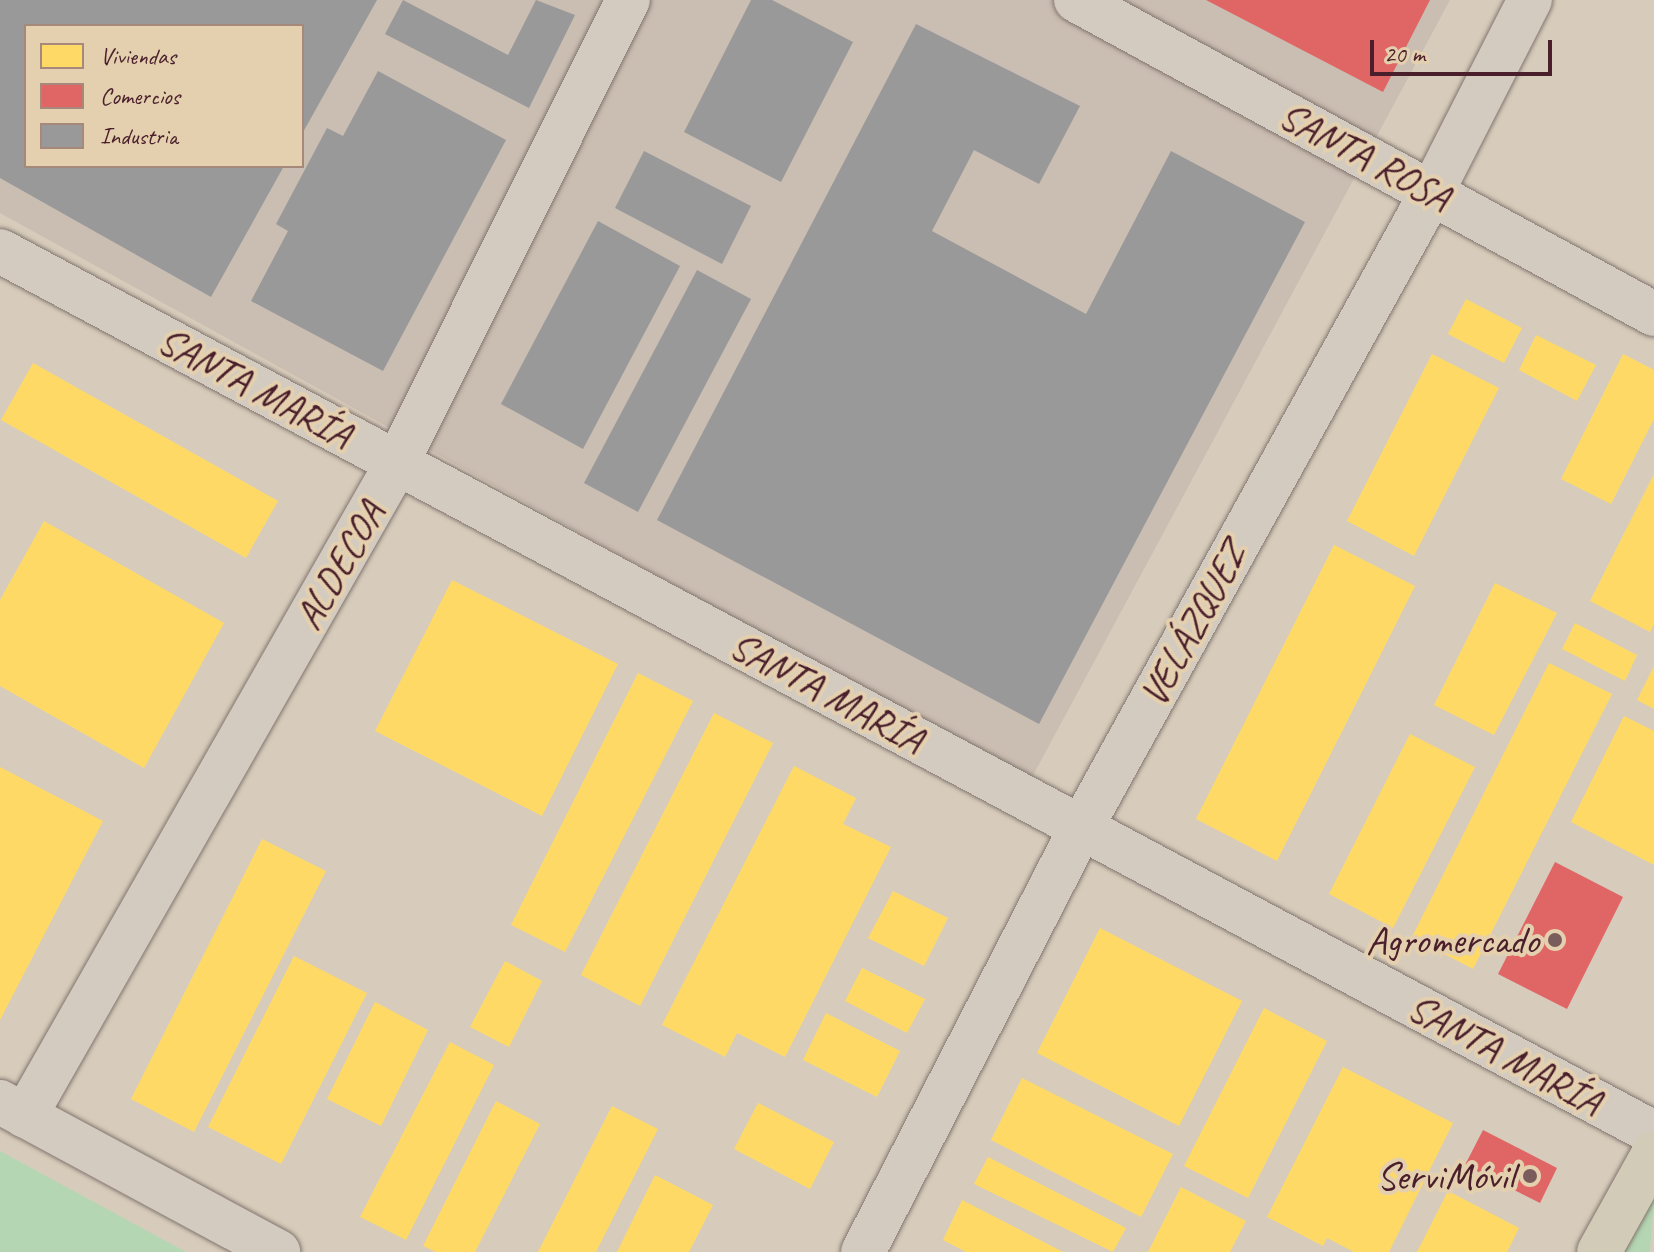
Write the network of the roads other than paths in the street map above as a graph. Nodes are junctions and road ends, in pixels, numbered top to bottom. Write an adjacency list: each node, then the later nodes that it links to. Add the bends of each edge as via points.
1 (628, 0): 7 (street, ALDECOA)
2 (1076, 0): 4 (street, SANTA ROSA)
3 (1530, 0): 4 (street, VELÁZQUEZ)
4 (1432, 192): 6 (street, SANTA ROSA); 8 (street, VELÁZQUEZ)
5 (0, 251): 7 (street, SANTA MARÍA)
6 (1654, 314)
7 (397, 463): 8 (street, SANTA MARÍA); 9 (street, ALDECOA)
8 (1081, 828): 10 (street, SANTA MARÍA); 13 (street, VELÁZQUEZ)
9 (13, 1109): 12 (street)
10 (1654, 1133)
11 (1654, 1153): 14 (main road)
12 (278, 1252)
13 (863, 1252)
14 (1599, 1252)

